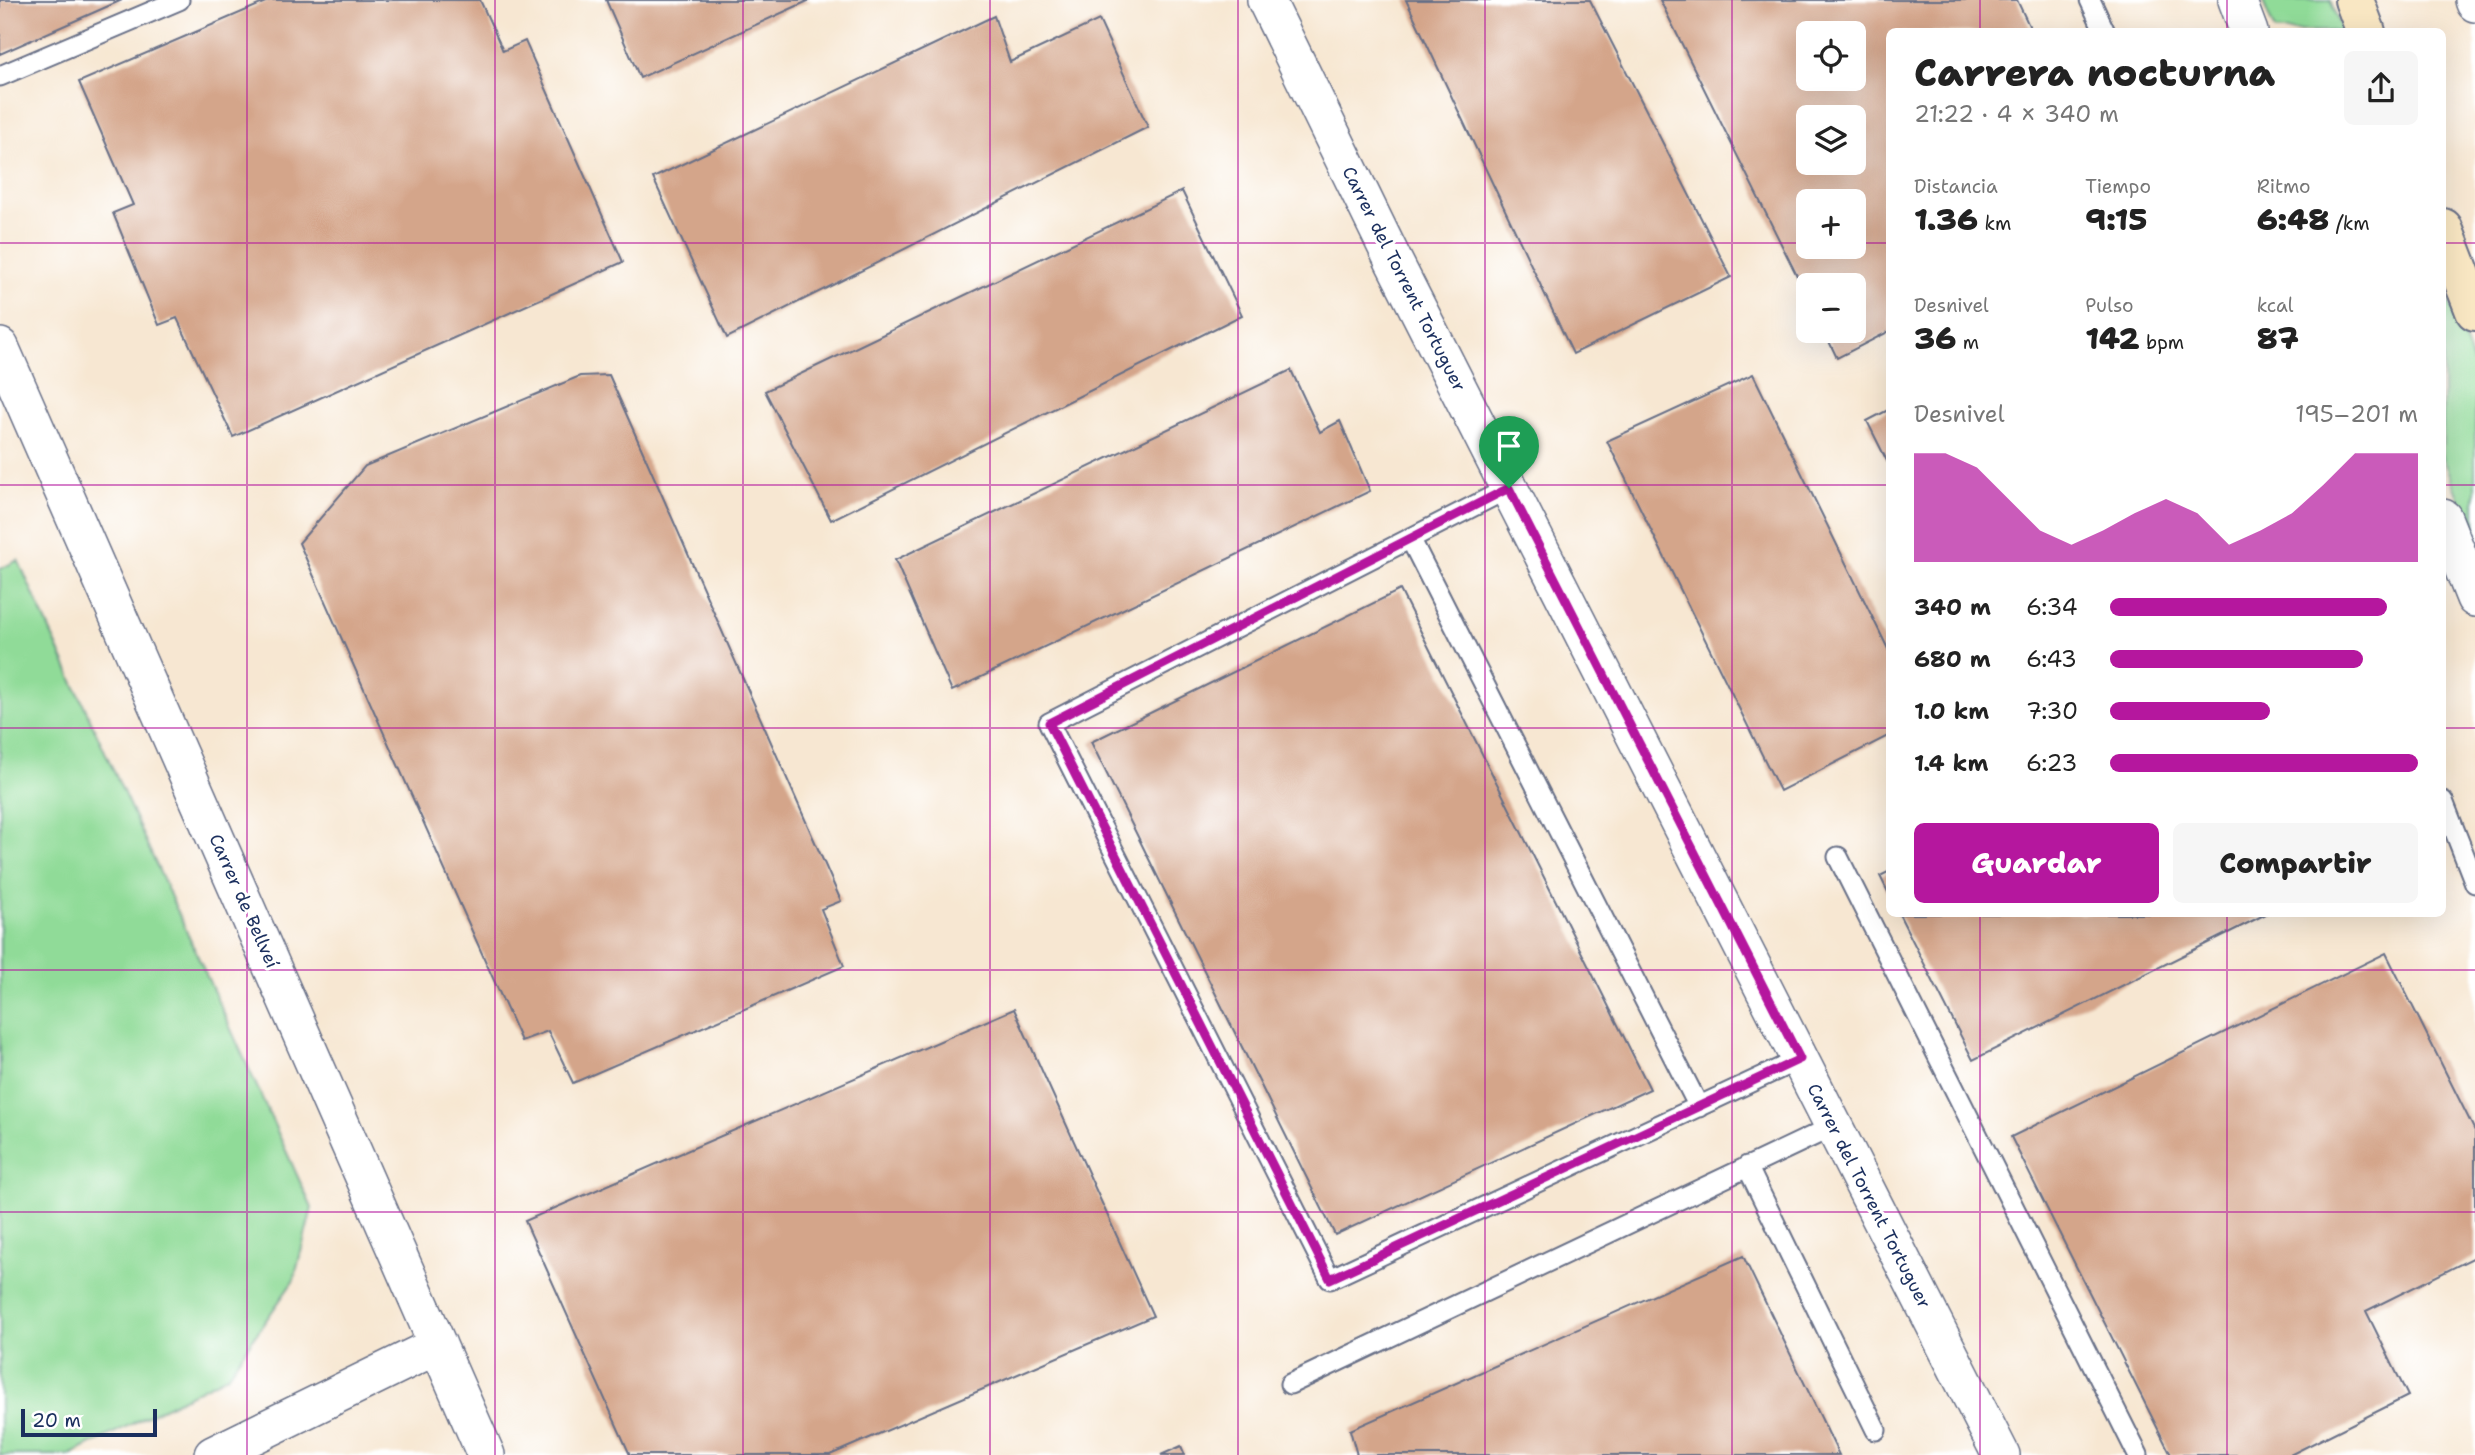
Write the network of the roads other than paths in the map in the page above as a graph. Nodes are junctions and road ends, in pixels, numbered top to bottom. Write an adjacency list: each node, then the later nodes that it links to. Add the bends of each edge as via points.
1 (180, 0): 9 (lane)
2 (1266, 0): 13 (street, Carrer del Torrent Tortuguer)
3 (2090, 0): 6 (lane)
4 (2237, 0): 7 (street)
5 (2354, 0): 8 (main road)
6 (2103, 28)
7 (2248, 28)
8 (2364, 28)
9 (0, 76)
10 (2446, 237): 11 (main road)
11 (2475, 311)
12 (0, 347): 24 (street, Carrer de Bellveí)
13 (1509, 488): 15 (lane); 20 (street, Carrer del Torrent Tortuguer)
14 (2446, 526): 16 (street)
15 (1410, 538): 21 (lane); 21 (lane, via 1049,723 1330,1279)
16 (2475, 598)
17 (2446, 809): 19 (lane)
18 (1838, 857): 30 (lane)
19 (2475, 883)
20 (1800, 1059): 21 (lane); 22 (street, Carrer del Torrent Tortuguer)
21 (1699, 1107)
22 (1834, 1126): 23 (lane); 29 (street, Carrer del Torrent Tortuguer)
23 (1747, 1166): 25 (lane); 26 (lane)
24 (438, 1345): 27 (street); 28 (street, Carrer de Bellveí)
25 (1290, 1384)
26 (1875, 1430)
27 (213, 1455)
28 (486, 1455)
29 (2001, 1455)
30 (2138, 1455)

